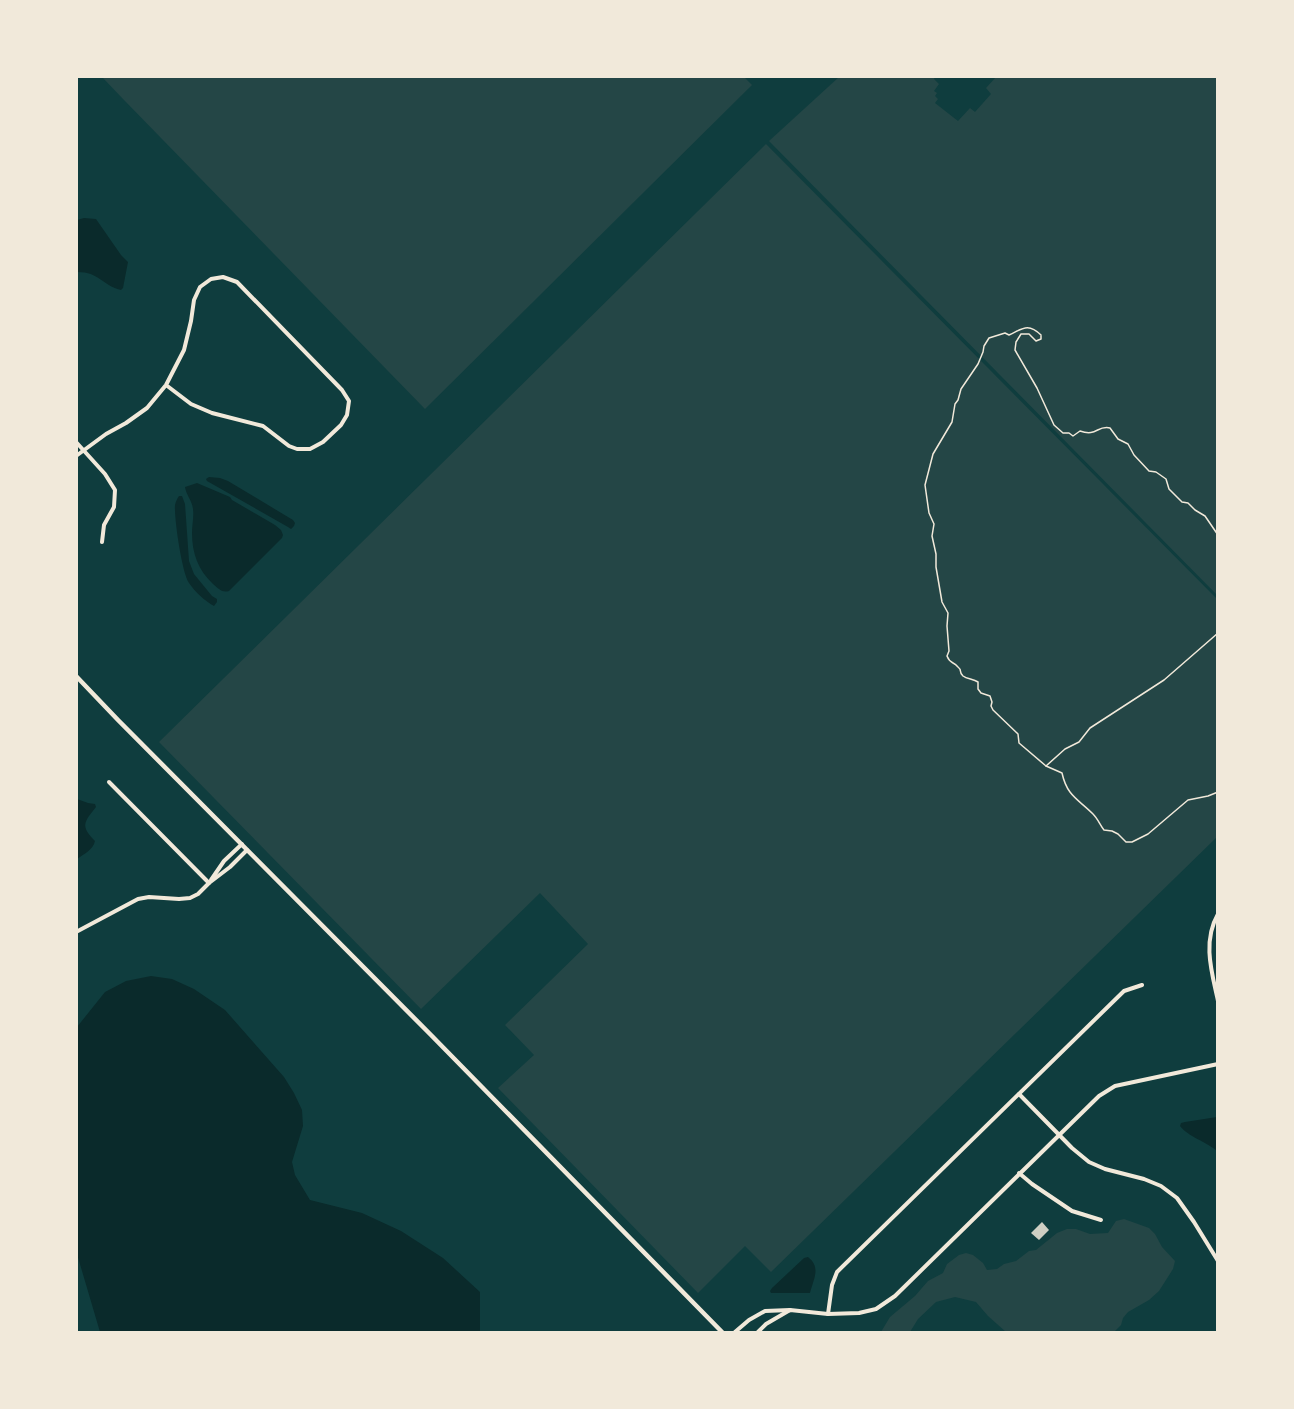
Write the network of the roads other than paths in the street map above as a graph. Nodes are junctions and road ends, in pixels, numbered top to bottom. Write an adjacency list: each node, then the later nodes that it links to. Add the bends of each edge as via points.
1 (166, 385): 1 (street, via 184,350 200,287 223,277 237,282 342,390 349,402 341,425 310,449 297,449 263,426 191,404); 3 (street, via 147,408)
2 (76, 442): 3 (street)
3 (83, 450): 4 (street); 5 (street, via 115,490 114,507 104,525)
4 (76, 456)
5 (102, 542)
6 (76, 676): 8 (street)
7 (109, 782): 12 (street)
8 (242, 844): 9 (street); 10 (street)
9 (248, 850): 11 (street); 25 (street)
10 (229, 856): 11 (street); 12 (street)
11 (235, 862): 12 (street)
12 (209, 883): 14 (street, via 190,898 138,899)
13 (1218, 914): 16 (street, via 1208,954)
14 (76, 932)
15 (1142, 985): 18 (street, via 1124,990)
16 (1218, 1001)
17 (1218, 1064): 19 (street, via 1115,1086 1099,1096)
18 (1019, 1094): 19 (street); 24 (street, via 837,1272)
19 (1059, 1135): 20 (street); 22 (street, via 1089,1162 1144,1179 1177,1198)
20 (1019, 1173): 21 (street, via 1072,1211); 24 (street, via 895,1296 876,1309)
21 (1101, 1220)
22 (1218, 1261)
23 (790, 1310): 24 (street); 26 (street, via 765,1311); 27 (street)
24 (828, 1314)
25 (722, 1332)
26 (735, 1332)
27 (758, 1332)

